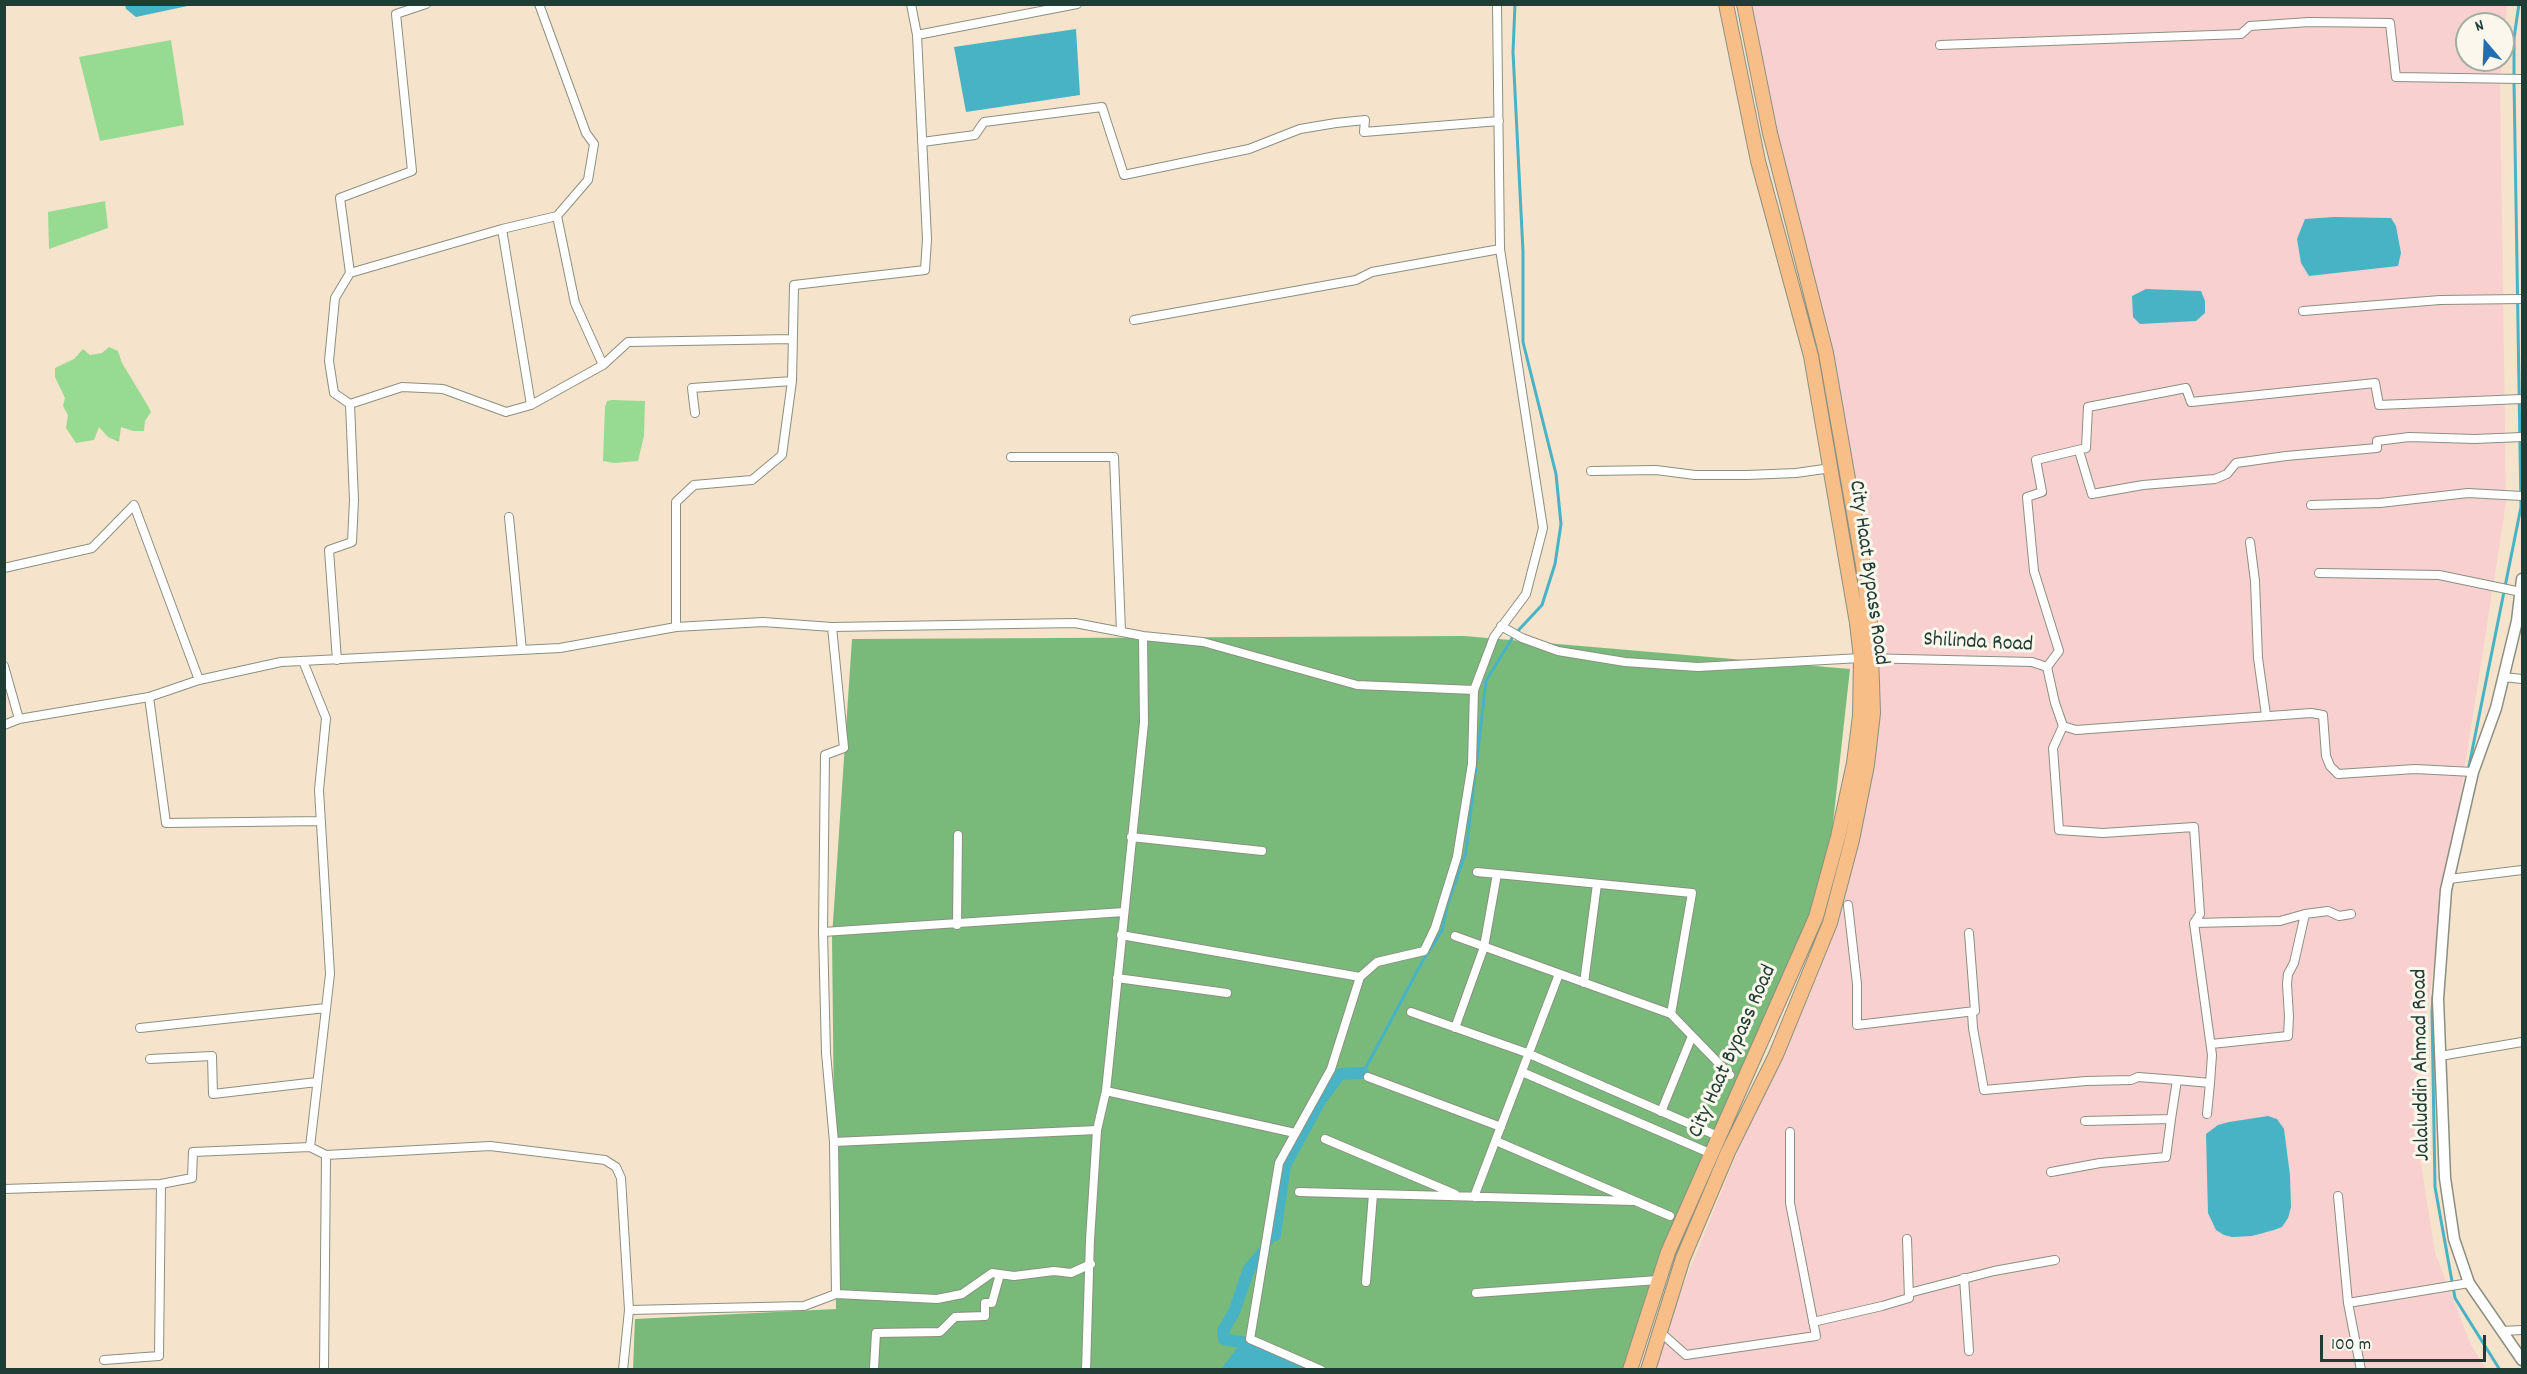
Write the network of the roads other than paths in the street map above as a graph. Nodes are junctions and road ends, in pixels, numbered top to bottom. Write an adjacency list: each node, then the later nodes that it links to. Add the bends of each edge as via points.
1 (426, 4): 16 (street, via 396,14 412,171 340,198)
2 (539, 4): 13 (street, via 586,134 594,144 588,180)
3 (910, 4): 8 (street)
4 (1077, 4): 8 (street)
5 (1497, 4): 11 (street)
6 (1726, 4): 30 (main road, City Haat Bypass Road, via 1758,161 1811,356)
7 (1744, 4): 46 (main road, City Haat Bypass Road, via 1770,134 1826,353 1863,565)
8 (916, 35): 12 (street)
9 (1940, 45): 10 (street, via 2241,34 2250,26 2390,22 2397,77)
10 (2523, 79)
11 (1499, 120): 12 (street, via 1364,132 1365,120 1336,123 1300,129 1249,149 1124,175 1102,107 984,122 975,135); 15 (street)
12 (922, 142): 20 (street, via 926,270 794,285)
13 (557, 216): 14 (street); 21 (street, via 575,303)
14 (502, 229): 16 (street); 25 (street)
15 (1500, 249): 19 (street, via 1372,272 1356,280); 42 (street, via 1544,528 1526,594)
16 (350, 273): 24 (street, via 335,298 329,361 334,393)
17 (2523, 299): 18 (street, via 2439,300)
18 (2303, 311)
19 (1134, 320)
20 (792, 339): 21 (street, via 628,342); 22 (street)
21 (603, 365): 25 (street)
22 (792, 381): 26 (street, via 692,388); 40 (street, via 782,455 752,480 694,485 676,502)
23 (2523, 399): 28 (street, via 2379,405 2375,383 2191,402 2186,388 2088,407 2086,448)
24 (350, 404): 25 (street, via 402,387 442,389 506,412); 47 (street, via 352,542 329,550)
25 (531, 405)
26 (695, 413)
27 (2523, 437): 28 (street, via 2409,437 2377,441 2377,448 2236,463 2227,474 2215,478 2092,494)
28 (2079, 451): 50 (street, via 2036,460 2042,492 2027,497 2034,571 2059,651)
29 (1011, 457): 43 (street, via 1114,457)
30 (1831, 468): 31 (street, via 1747,475); 46 (main road, City Haat Bypass Road)
31 (1592, 471)
32 (2523, 496): 33 (street, via 2468,493 2380,503)
33 (2311, 505)
34 (509, 517): 45 (street)
35 (2250, 542): 56 (street)
36 (4, 568): 53 (street, via 92,548 134,505)
37 (2319, 573): 39 (street, via 2439,576)
38 (2523, 579): 39 (street, Jalaluddin Ahmad Road)
39 (2521, 592): 51 (street, Jalaluddin Ahmad Road)
40 (676, 627): 41 (street, via 763,622); 45 (street, via 560,648)
41 (832, 627): 43 (street, via 1075,623); 76 (street, via 843,748 825,755)
42 (1503, 627): 46 (street, Shilinda Road, via 1558,651 1625,662 1698,668); 54 (street, via 1494,637)
43 (1120, 631): 44 (street)
44 (1143, 636): 54 (street, via 1203,642 1357,685); 63 (street, via 1144,723)
45 (522, 650): 47 (street)
46 (1867, 658): 50 (street, Shilinda Road, via 2032,662); 113 (main road, City Haat Bypass Road, via 1854,763 1816,917); 146 (main road, City Haat Bypass Road, via 1873,714 1867,765 1830,923 1776,1055 1705,1205)
47 (337, 660): 48 (street)
48 (303, 661): 53 (street); 61 (street, via 326,718 319,790)
49 (4, 666): 57 (street)
50 (2047, 667): 59 (street, Shilinda Road)
51 (2503, 677): 52 (street); 60 (street, Jalaluddin Ahmad Road)
52 (2523, 679)
53 (199, 680): 55 (street)
54 (1474, 690): 82 (street, via 1472,764 1459,845 1436,928 1424,951 1377,962)
55 (149, 697): 57 (street); 61 (street, via 166,823)
56 (2266, 715): 59 (street, via 2076,730); 60 (street, via 2323,715 2325,756 2338,774 2415,769)
57 (19, 719): 58 (street)
58 (4, 725)
59 (2063, 726): 74 (street, via 2054,748 2058,830 2103,833 2194,827 2200,914)
60 (2473, 772): 68 (street, Jalaluddin Ahmad Road)
61 (321, 821): 86 (street, via 330,974)
62 (958, 835): 75 (street)
63 (1131, 837): 64 (street); 71 (street)
64 (1262, 851)
65 (2523, 870): 68 (street)
66 (1477, 872): 67 (street)
67 (1497, 874): 69 (street); 80 (street)
68 (2449, 879): 96 (street, Jalaluddin Ahmad Road, via 2438,999)
69 (1597, 884): 84 (street); 89 (street, via 1692,893)
70 (1848, 905): 88 (street, via 1857,984 1857,1025)
71 (1124, 912): 75 (street); 78 (street)
72 (2305, 914): 73 (street); 74 (street, via 2280,921); 94 (street, via 2288,974 2288,1036)
73 (2350, 914)
74 (2194, 923): 94 (street)
75 (957, 924): 76 (street)
76 (823, 932): 116 (street, via 826,1053)
77 (1969, 933): 88 (street, via 1975,1011)
78 (1121, 935): 82 (street); 83 (street)
79 (1455, 936): 80 (street)
80 (1484, 947): 81 (street); 91 (street)
81 (1559, 974): 84 (street); 95 (street)
82 (1360, 977): 112 (street, via 1331,1069)
83 (1117, 978): 85 (street); 104 (street)
84 (1584, 983): 89 (street)
85 (1227, 993)
86 (326, 1008): 90 (street); 102 (street)
87 (1411, 1012): 91 (street)
88 (1972, 1012): 101 (street, via 1984,1090 2138,1077)
89 (1671, 1014): 92 (street)
90 (140, 1028)
91 (1455, 1028): 95 (street)
92 (1692, 1036): 99 (street); 105 (street)
93 (2523, 1042): 96 (street)
94 (2211, 1044): 103 (street)
95 (1529, 1054): 98 (street); 105 (street)
96 (2440, 1056): 137 (street, Jalaluddin Ahmad Road, via 2445,1178 2454,1239)
97 (150, 1059): 102 (street, via 212,1056 213,1094)
98 (1522, 1072): 109 (street); 118 (street)
99 (1730, 1075)
100 (1368, 1077): 109 (street)
101 (2177, 1080): 103 (street); 107 (street)
102 (317, 1082): 117 (street)
103 (2210, 1083): 106 (street)
104 (1106, 1091): 110 (street); 112 (street)
105 (1660, 1112): 113 (street)
106 (2207, 1114)
107 (2171, 1119): 108 (street); 120 (street, via 2166,1157)
108 (2085, 1121)
109 (1501, 1126): 115 (street)
110 (1097, 1130): 116 (street); 132 (street)
111 (1790, 1132): 143 (street, via 1790,1203)
112 (1295, 1133): 154 (street, via 1279,1162 1250,1339)
113 (1720, 1137): 118 (main road, City Haat Bypass Road)
114 (1325, 1139): 125 (street)
115 (1496, 1141): 127 (street); 128 (street)
116 (834, 1142): 140 (street)
117 (310, 1147): 119 (street); 121 (street, via 192,1152 192,1178)
118 (1712, 1154): 135 (main road, City Haat Bypass Road)
119 (326, 1155): 142 (street, via 490,1146 605,1160 616,1167 621,1178); 151 (street)
120 (2051, 1172)
121 (161, 1184): 122 (street); 148 (street, via 159,1356)
122 (4, 1189)
123 (1299, 1192): 124 (street)
124 (1372, 1194): 125 (street); 136 (street)
125 (1461, 1196): 127 (street)
126 (2338, 1196): 141 (street)
127 (1474, 1197): 128 (street)
128 (1634, 1201): 129 (street)
129 (1670, 1216)
130 (1907, 1239): 139 (street)
131 (2055, 1260): 134 (street)
132 (1090, 1264): 133 (street, via 1071,1273); 153 (street)
133 (1000, 1274): 140 (street, via 993,1273 962,1294 937,1299); 150 (street, via 992,1303 985,1304 985,1316 955,1317 940,1332 876,1333)
134 (1964, 1278): 139 (street); 147 (street)
135 (1658, 1280): 138 (street); 155 (main road, City Haat Bypass Road)
136 (1366, 1282)
137 (2469, 1283): 141 (street); 145 (street, Jalaluddin Ahmad Road)
138 (1476, 1293)
139 (1909, 1293): 143 (street, via 1909,1298)
140 (836, 1294): 142 (street, via 804,1306)
141 (2348, 1303): 157 (street)
142 (629, 1310): 152 (street)
143 (1813, 1322): 146 (street, via 1816,1336 1805,1339 1686,1355)
144 (2523, 1330): 145 (street)
145 (2502, 1331): 149 (street, Jalaluddin Ahmad Road)
146 (1659, 1332): 156 (main road, City Haat Bypass Road)
147 (1969, 1351)
148 (104, 1360)
149 (2523, 1360)
150 (874, 1368)
151 (324, 1370)
152 (623, 1370)
153 (1086, 1370)
154 (1321, 1370)
155 (1630, 1370)
156 (1648, 1370)
157 (2361, 1370)

